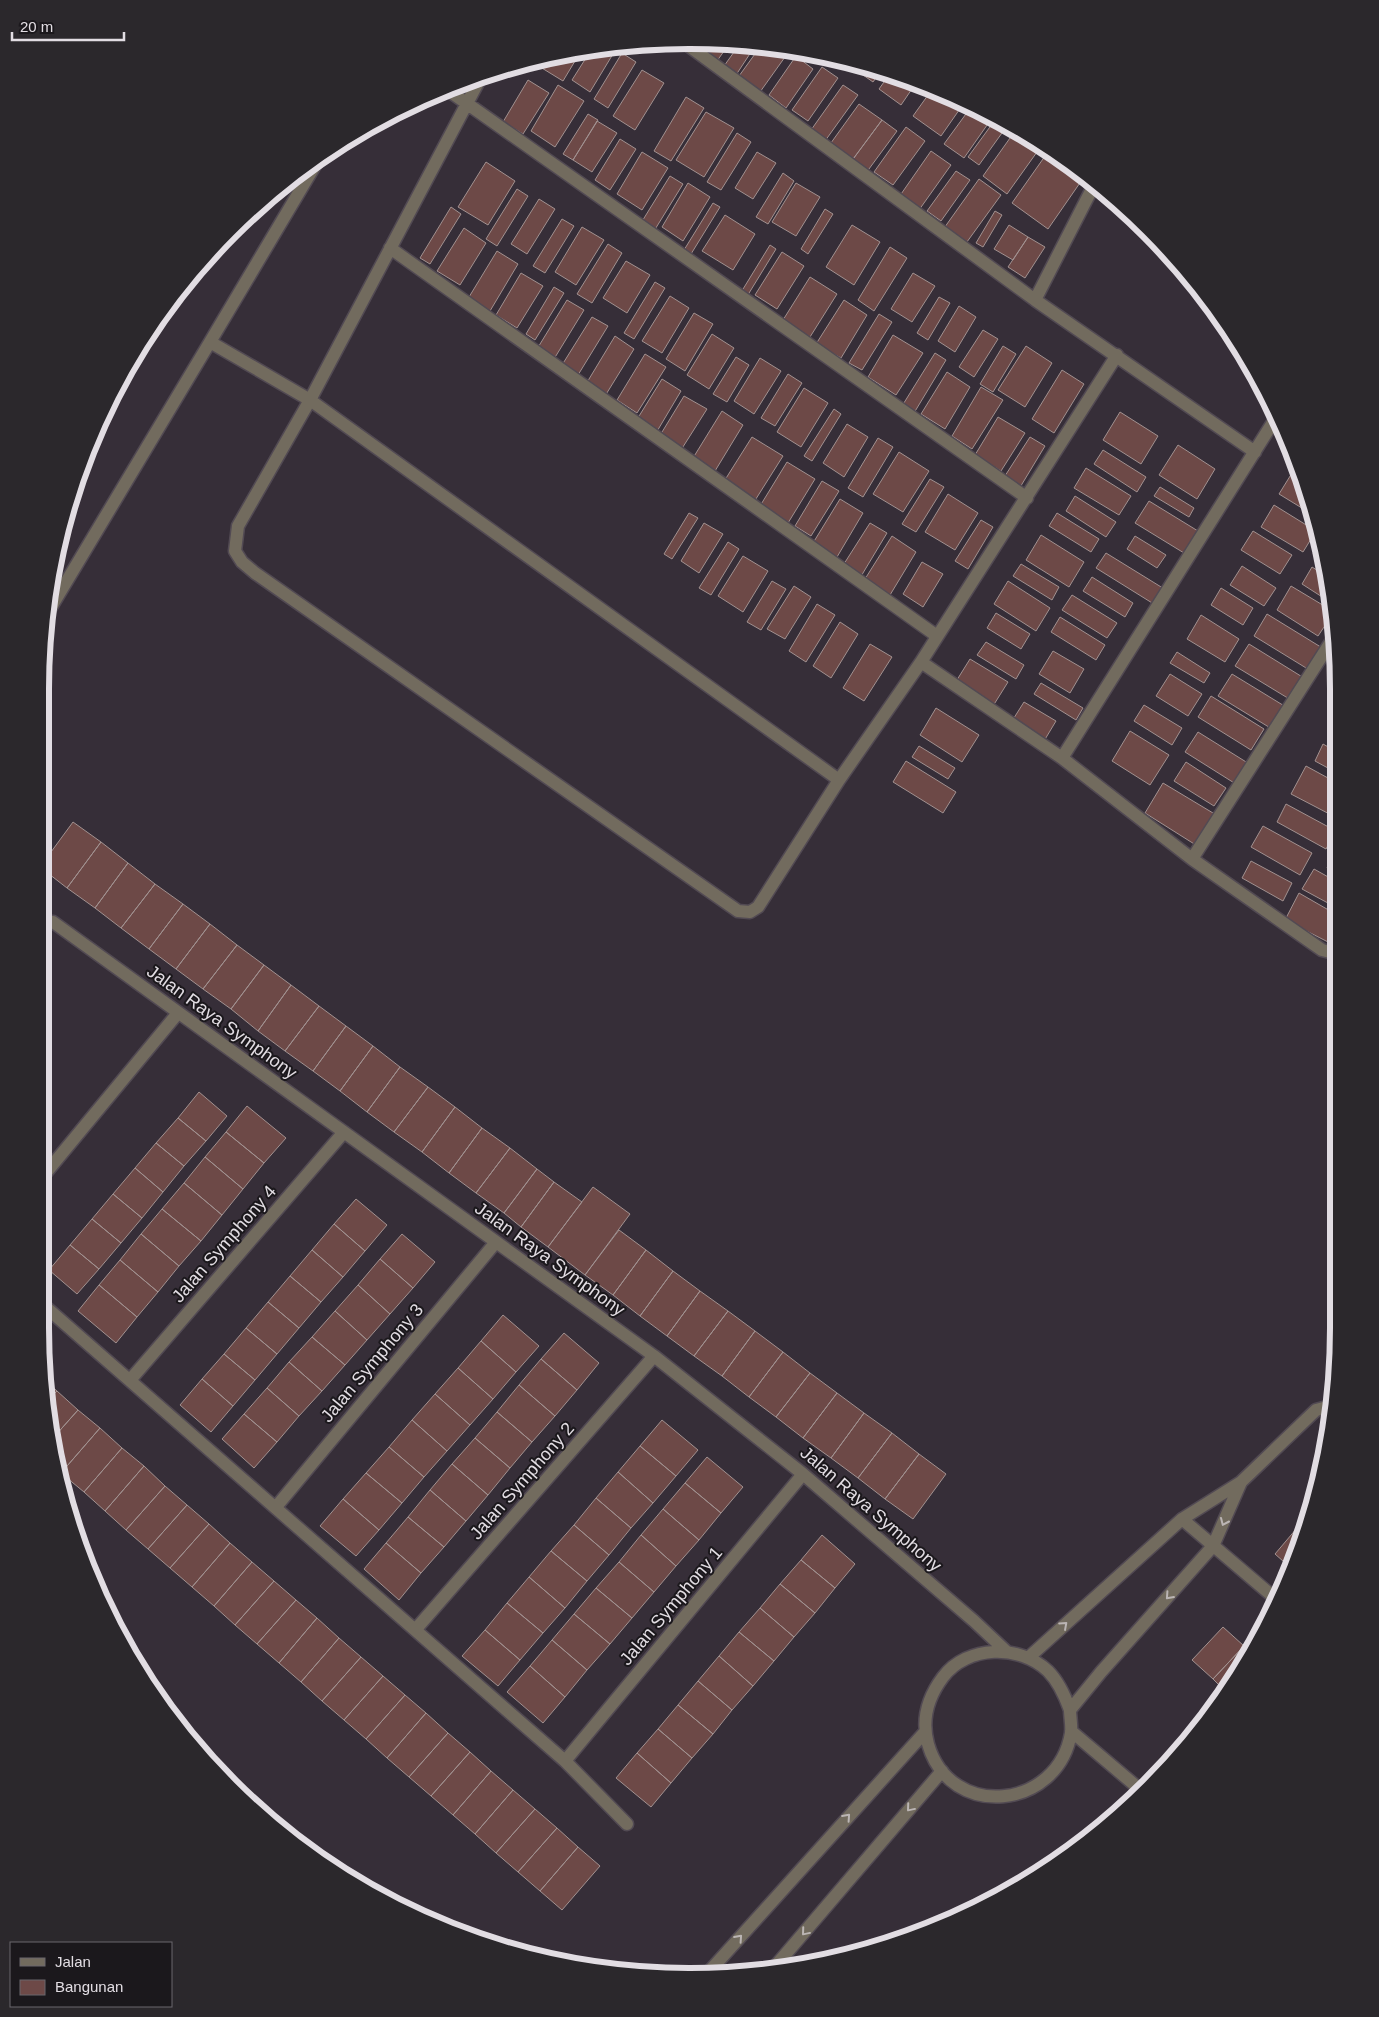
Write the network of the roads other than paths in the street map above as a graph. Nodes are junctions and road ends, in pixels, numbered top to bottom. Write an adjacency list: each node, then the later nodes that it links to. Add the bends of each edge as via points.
1 (693, 49): 8 (street)
2 (474, 87): 4 (street)
3 (455, 94): 4 (street)
4 (466, 101): 7 (street); 14 (street)
5 (310, 173): 9 (street)
6 (1091, 190): 8 (street)
7 (390, 248): 11 (street); 16 (street)
8 (1035, 300): 10 (street)
9 (210, 342): 11 (street); 15 (street)
10 (1117, 355): 13 (street); 14 (street)
11 (310, 400): 20 (street); 20 (street, via 238,526 236,551 242,562 255,573 738,911 750,912 758,907)
12 (1272, 424): 13 (street)
13 (1255, 452): 19 (street)
14 (1027, 498): 16 (street)
15 (55, 601)
16 (937, 636): 18 (street)
17 (1329, 645): 21 (street)
18 (921, 662): 19 (street); 20 (street)
19 (1062, 758): 21 (street)
20 (839, 780)
21 (1192, 859): 23 (street, via 1322,950)
22 (52, 922): 24 (street, Jalan Raya Symphony)
23 (1330, 952)
24 (178, 1012): 25 (street, Jalan Raya Symphony); 26 (street)
25 (344, 1132): 27 (street, Jalan Raya Symphony); 30 (street, Jalan Symphony 4)
26 (49, 1169)
27 (496, 1242): 29 (street, Jalan Raya Symphony); 34 (street, Jalan Symphony 3)
28 (49, 1310): 30 (street)
29 (654, 1356): 32 (street, Jalan Raya Symphony); 38 (street, Jalan Symphony 2)
30 (131, 1379): 34 (street)
31 (1325, 1408): 33 (street, via 1316,1410)
32 (804, 1474): 39 (street, Jalan Raya Symphony); 44 (street, Jalan Symphony 1)
33 (1241, 1482): 35 (street); 36 (street, one-way to 36)
34 (276, 1507): 38 (street)
35 (1182, 1519): 36 (street); 40 (street, one-way to 35)
36 (1213, 1546): 37 (street); 41 (street, one-way to 41)
37 (1271, 1595)
38 (416, 1629): 44 (street)
39 (1007, 1652): 40 (street); 43 (street, via 985,1652 964,1659 947,1672 933,1690 926,1710)
40 (1028, 1658): 41 (street, via 1047,1671 1062,1688)
41 (1070, 1710): 42 (street)
42 (1071, 1731): 45 (street, via 1066,1752 1055,1771 1039,1785 1020,1794 998,1797 978,1794 958,1786); 46 (street)
43 (925, 1732): 45 (street); 49 (street, one-way to 43)
44 (565, 1761): 47 (street)
45 (942, 1771): 48 (street, one-way to 48)
46 (1137, 1787)
47 (627, 1824)
48 (779, 1962)
49 (713, 1967)

